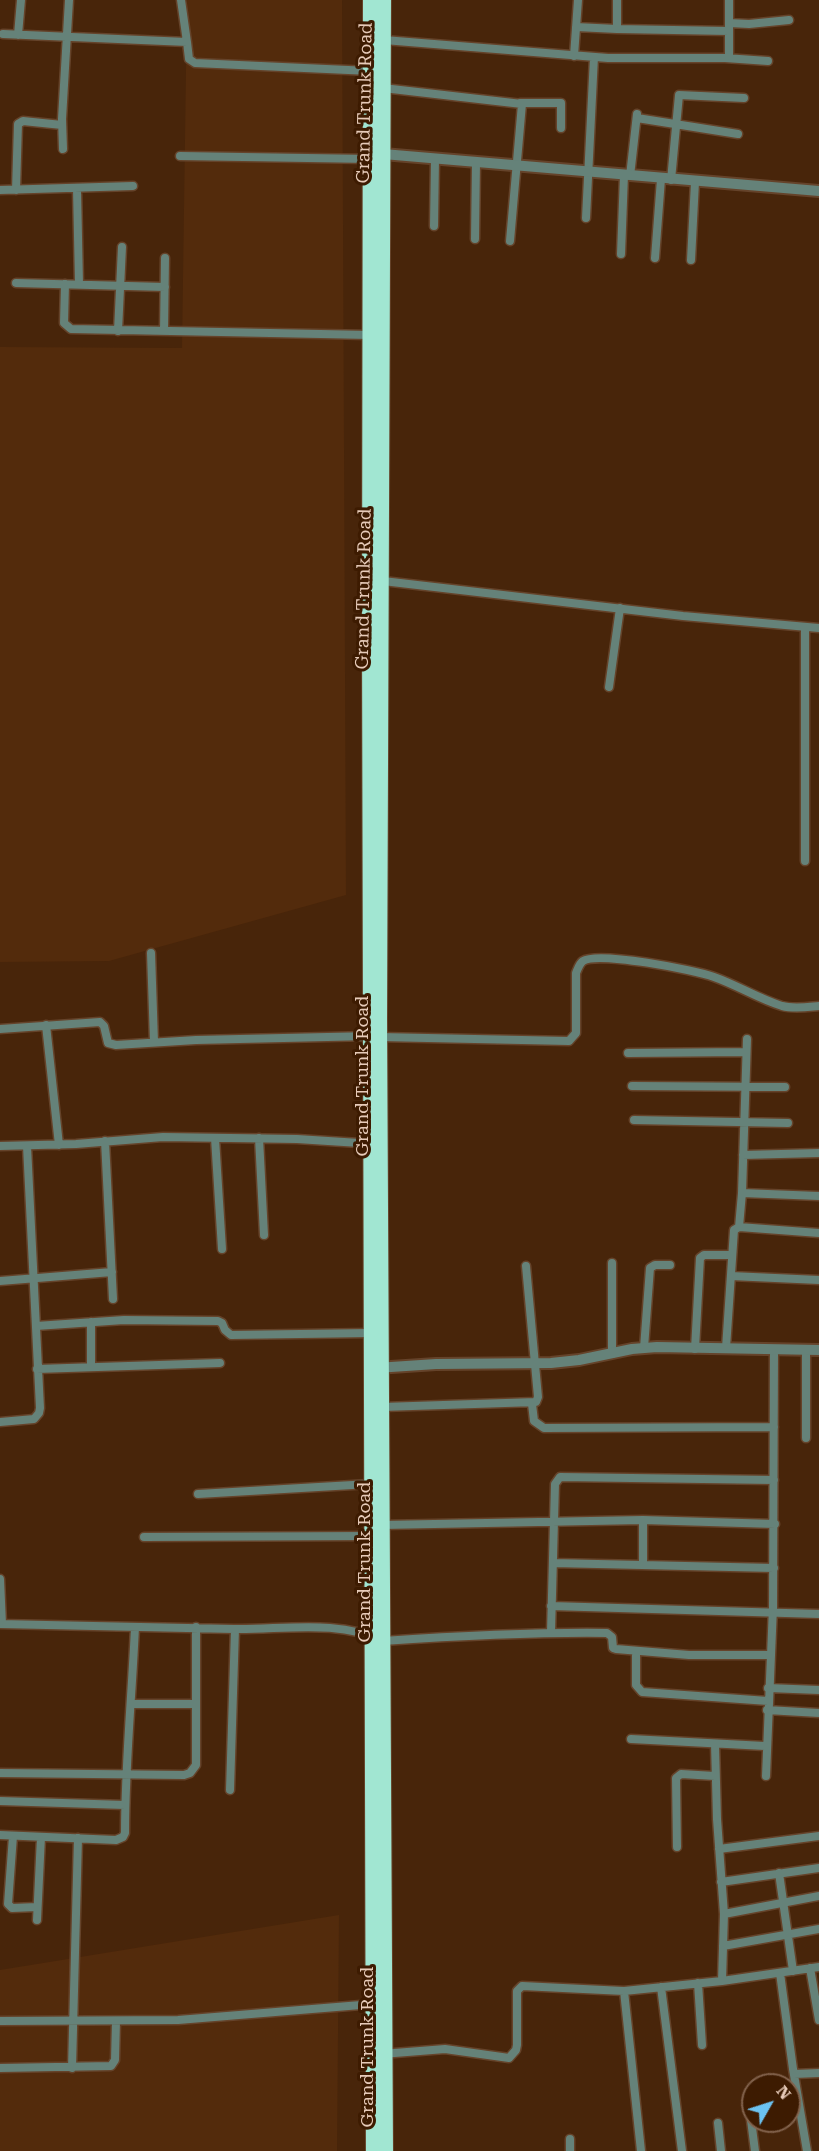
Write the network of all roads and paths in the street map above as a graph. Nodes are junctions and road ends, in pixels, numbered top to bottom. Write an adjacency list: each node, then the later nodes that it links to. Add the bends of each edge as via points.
1 (21, 0): 14 (street)
2 (69, 0): 15 (street)
3 (181, 0): 17 (street)
4 (370, 0): 22 (highway, Grand Trunk Road)
5 (384, 0): 16 (highway, Grand Trunk Road)
6 (578, 0): 10 (street)
7 (617, 0): 12 (street)
8 (729, 0): 11 (street)
9 (789, 20): 11 (street)
10 (576, 27): 12 (street); 18 (street)
11 (729, 27): 12 (street); 20 (street)
12 (617, 29)
13 (3, 34): 14 (street)
14 (18, 35): 15 (street)
15 (65, 37): 17 (street); 26 (street)
16 (384, 40): 18 (street); 23 (highway, Grand Trunk Road)
17 (187, 42): 22 (street, via 189,59 195,63)
18 (574, 56): 19 (street)
19 (594, 57): 20 (street); 36 (street)
20 (729, 58): 21 (street)
21 (768, 61)
22 (370, 71): 32 (highway, Grand Trunk Road)
23 (383, 88): 25 (street); 32 (highway, Grand Trunk Road)
24 (744, 98): 27 (street, via 679,95)
25 (520, 103): 28 (street, via 561,103); 35 (street, via 523,109)
26 (62, 124): 30 (street); 43 (street, via 22,120 18,124)
27 (676, 124): 29 (street); 37 (street, via 637,115); 38 (street)
28 (561, 128)
29 (738, 134)
30 (63, 149)
31 (180, 156): 32 (street)
32 (376, 157): 33 (street); 61 (highway, Grand Trunk Road); 62 (highway, Grand Trunk Road)
33 (435, 159): 34 (street); 46 (street)
34 (476, 162): 35 (street); 47 (street)
35 (516, 166): 36 (street); 48 (street)
36 (588, 171): 37 (street); 45 (street)
37 (627, 176): 38 (street); 50 (street)
38 (666, 179): 39 (street); 52 (street)
39 (695, 182): 44 (street); 53 (street)
40 (133, 186): 41 (street)
41 (77, 189): 43 (street); 56 (street)
42 (0, 190): 43 (street)
43 (16, 190)
44 (819, 191)
45 (586, 218)
46 (434, 226)
47 (475, 239)
48 (510, 241)
49 (122, 247): 57 (street)
50 (621, 254)
51 (165, 258): 58 (street)
52 (655, 258)
53 (691, 260)
54 (16, 283): 55 (street)
55 (64, 284): 56 (street); 59 (street, via 64,323 68,328)
56 (79, 284): 57 (street)
57 (119, 286): 58 (street); 59 (street)
58 (165, 287): 60 (street)
59 (118, 331): 60 (street)
60 (164, 331): 61 (street)
61 (370, 335): 70 (highway, Grand Trunk Road, via 369,644)
62 (383, 581): 63 (street); 70 (highway, Grand Trunk Road)
63 (620, 608): 64 (street); 66 (street)
64 (805, 627): 65 (street); 67 (street)
65 (819, 628)
66 (609, 687)
67 (805, 861)
68 (151, 953): 75 (street)
69 (819, 1006): 73 (street, via 786,1007 691,971 596,958 578,966 576,1033 569,1041)
70 (375, 1018): 73 (highway, Grand Trunk Road)
71 (46, 1025): 72 (street); 75 (street, via 100,1022 108,1043); 87 (street)
72 (0, 1029)
73 (375, 1037): 75 (street); 88 (highway, Grand Trunk Road)
74 (747, 1039): 76 (street)
75 (154, 1042)
76 (746, 1052): 77 (street); 79 (street)
77 (628, 1053)
78 (632, 1086): 79 (street)
79 (745, 1086): 80 (street); 82 (street)
80 (784, 1087)
81 (634, 1120): 82 (street)
82 (744, 1122): 83 (street); 92 (street)
83 (788, 1122)
84 (215, 1138): 85 (street); 86 (street); 98 (street)
85 (259, 1138): 88 (street); 97 (street)
86 (105, 1141): 87 (street); 103 (street)
87 (58, 1144): 90 (street)
88 (376, 1144): 111 (highway, Grand Trunk Road); 122 (highway, Grand Trunk Road)
89 (0, 1146): 90 (street)
90 (27, 1146): 105 (street)
91 (819, 1153): 92 (street)
92 (743, 1155): 93 (street)
93 (742, 1193): 94 (street); 95 (street)
94 (819, 1196)
95 (739, 1227): 96 (street); 99 (street, via 733,1232)
96 (819, 1233)
97 (264, 1235)
98 (222, 1249)
99 (732, 1255): 104 (street); 114 (street, via 700,1258)
100 (612, 1263): 118 (street)
101 (670, 1265): 112 (street, via 650,1268)
102 (526, 1266): 119 (street)
103 (112, 1272): 105 (street); 108 (street)
104 (730, 1276): 106 (street); 113 (street)
105 (34, 1279): 107 (street); 110 (street)
106 (819, 1280)
107 (0, 1281)
108 (113, 1299)
109 (91, 1322): 110 (street); 111 (street, via 218,1321 231,1335); 121 (street)
110 (36, 1326): 123 (street)
111 (370, 1334): 122 (highway, Grand Trunk Road)
112 (644, 1348): 114 (street); 118 (street)
113 (726, 1348): 114 (street); 115 (street)
114 (695, 1349)
115 (774, 1349): 116 (street); 127 (street)
116 (806, 1350): 117 (street); 128 (street)
117 (819, 1350)
118 (612, 1354): 119 (street)
119 (535, 1363): 122 (street); 124 (street, via 538,1397)
120 (220, 1364): 121 (street)
121 (91, 1367): 123 (street)
122 (376, 1368): 125 (highway, Grand Trunk Road); 130 (highway, Grand Trunk Road)
123 (37, 1369): 126 (street, via 40,1408 36,1418)
124 (532, 1404): 125 (street); 127 (street, via 534,1421 544,1428)
125 (382, 1407): 135 (highway, Grand Trunk Road)
126 (0, 1422)
127 (774, 1426): 129 (street)
128 (806, 1438)
129 (774, 1480): 133 (street, via 565,1476 555,1484); 134 (street)
130 (370, 1484): 131 (street); 136 (highway, Grand Trunk Road)
131 (198, 1494)
132 (643, 1520): 133 (street); 134 (street); 139 (street)
133 (555, 1521): 135 (street); 138 (street)
134 (775, 1524): 140 (street)
135 (382, 1525): 150 (highway, Grand Trunk Road)
136 (370, 1536): 137 (street); 150 (highway, Grand Trunk Road)
137 (144, 1537)
138 (553, 1563): 139 (street); 142 (street)
139 (643, 1564): 140 (street)
140 (774, 1568): 143 (street)
141 (0, 1579): 145 (street)
142 (551, 1606): 143 (street); 149 (street)
143 (773, 1612): 144 (street); 152 (street)
144 (819, 1614)
145 (1, 1624): 146 (street)
146 (135, 1627): 147 (street); 155 (street)
147 (196, 1628): 148 (street); 156 (street)
148 (235, 1629): 150 (street, via 344,1629); 166 (street)
149 (551, 1632): 150 (street); 151 (street, via 607,1633 612,1636 614,1649)
150 (377, 1638): 194 (highway, Grand Trunk Road); 200 (highway, Grand Trunk Road)
151 (636, 1651): 152 (street); 157 (street, via 636,1685 642,1692)
152 (770, 1655): 153 (street)
153 (768, 1688): 154 (street); 157 (street)
154 (819, 1690)
155 (131, 1704): 156 (street); 163 (street)
156 (195, 1704): 163 (street, via 194,1770 184,1775)
157 (767, 1705): 158 (street); 161 (street)
158 (819, 1713)
159 (631, 1739): 160 (street)
160 (715, 1744): 161 (street); 164 (street)
161 (765, 1746): 165 (street)
162 (0, 1773): 163 (street)
163 (125, 1775): 168 (street)
164 (715, 1776): 174 (street, via 677,1776); 175 (street)
165 (766, 1776)
166 (230, 1790)
167 (0, 1801): 168 (street)
168 (125, 1805): 173 (street, via 123,1837)
169 (0, 1835): 170 (street)
170 (13, 1836): 172 (street); 181 (street, via 8,1904 12,1908)
171 (819, 1836): 175 (street)
172 (41, 1837): 173 (street); 181 (street)
173 (78, 1838): 198 (street)
174 (677, 1847)
175 (719, 1849): 178 (street)
176 (819, 1868): 177 (street)
177 (778, 1873): 178 (street); 180 (street)
178 (721, 1882): 182 (street)
179 (819, 1896): 180 (street)
180 (782, 1902): 182 (street); 185 (street)
181 (37, 1907): 183 (street)
182 (724, 1914): 186 (street)
183 (37, 1920)
184 (819, 1929): 185 (street)
185 (787, 1934): 186 (street); 188 (street)
186 (723, 1946): 190 (street)
187 (815, 1967): 188 (street); 195 (street)
188 (793, 1971): 189 (street)
189 (780, 1973): 190 (street); 203 (street)
190 (722, 1981): 191 (street)
191 (698, 1983): 192 (street); 199 (street)
192 (661, 1987): 193 (street); 214 (street)
193 (624, 1991): 200 (street, via 522,1986 518,1991 518,2044 509,2058 445,2049); 213 (street)
194 (373, 2004): 197 (street, via 178,2020); 200 (highway, Grand Trunk Road)
195 (819, 2020)
196 (0, 2021): 198 (street)
197 (116, 2021): 198 (street); 202 (street, via 114,2063 108,2067)
198 (73, 2022): 202 (street)
199 (702, 2045)
200 (380, 2054): 210 (highway, Grand Trunk Road); 211 (highway, Grand Trunk Road)
201 (0, 2068): 202 (street)
202 (72, 2068)
203 (794, 2073)
204 (819, 2073): 205 (street)
205 (801, 2074)
206 (801, 2115): 217 (street)
207 (718, 2123): 215 (street)
208 (753, 2133): 216 (street)
209 (570, 2139): 212 (street)
210 (373, 2151)
211 (386, 2151)
212 (570, 2151)
213 (641, 2151)
214 (682, 2151)
215 (722, 2151)
216 (755, 2151)
217 (807, 2151)

